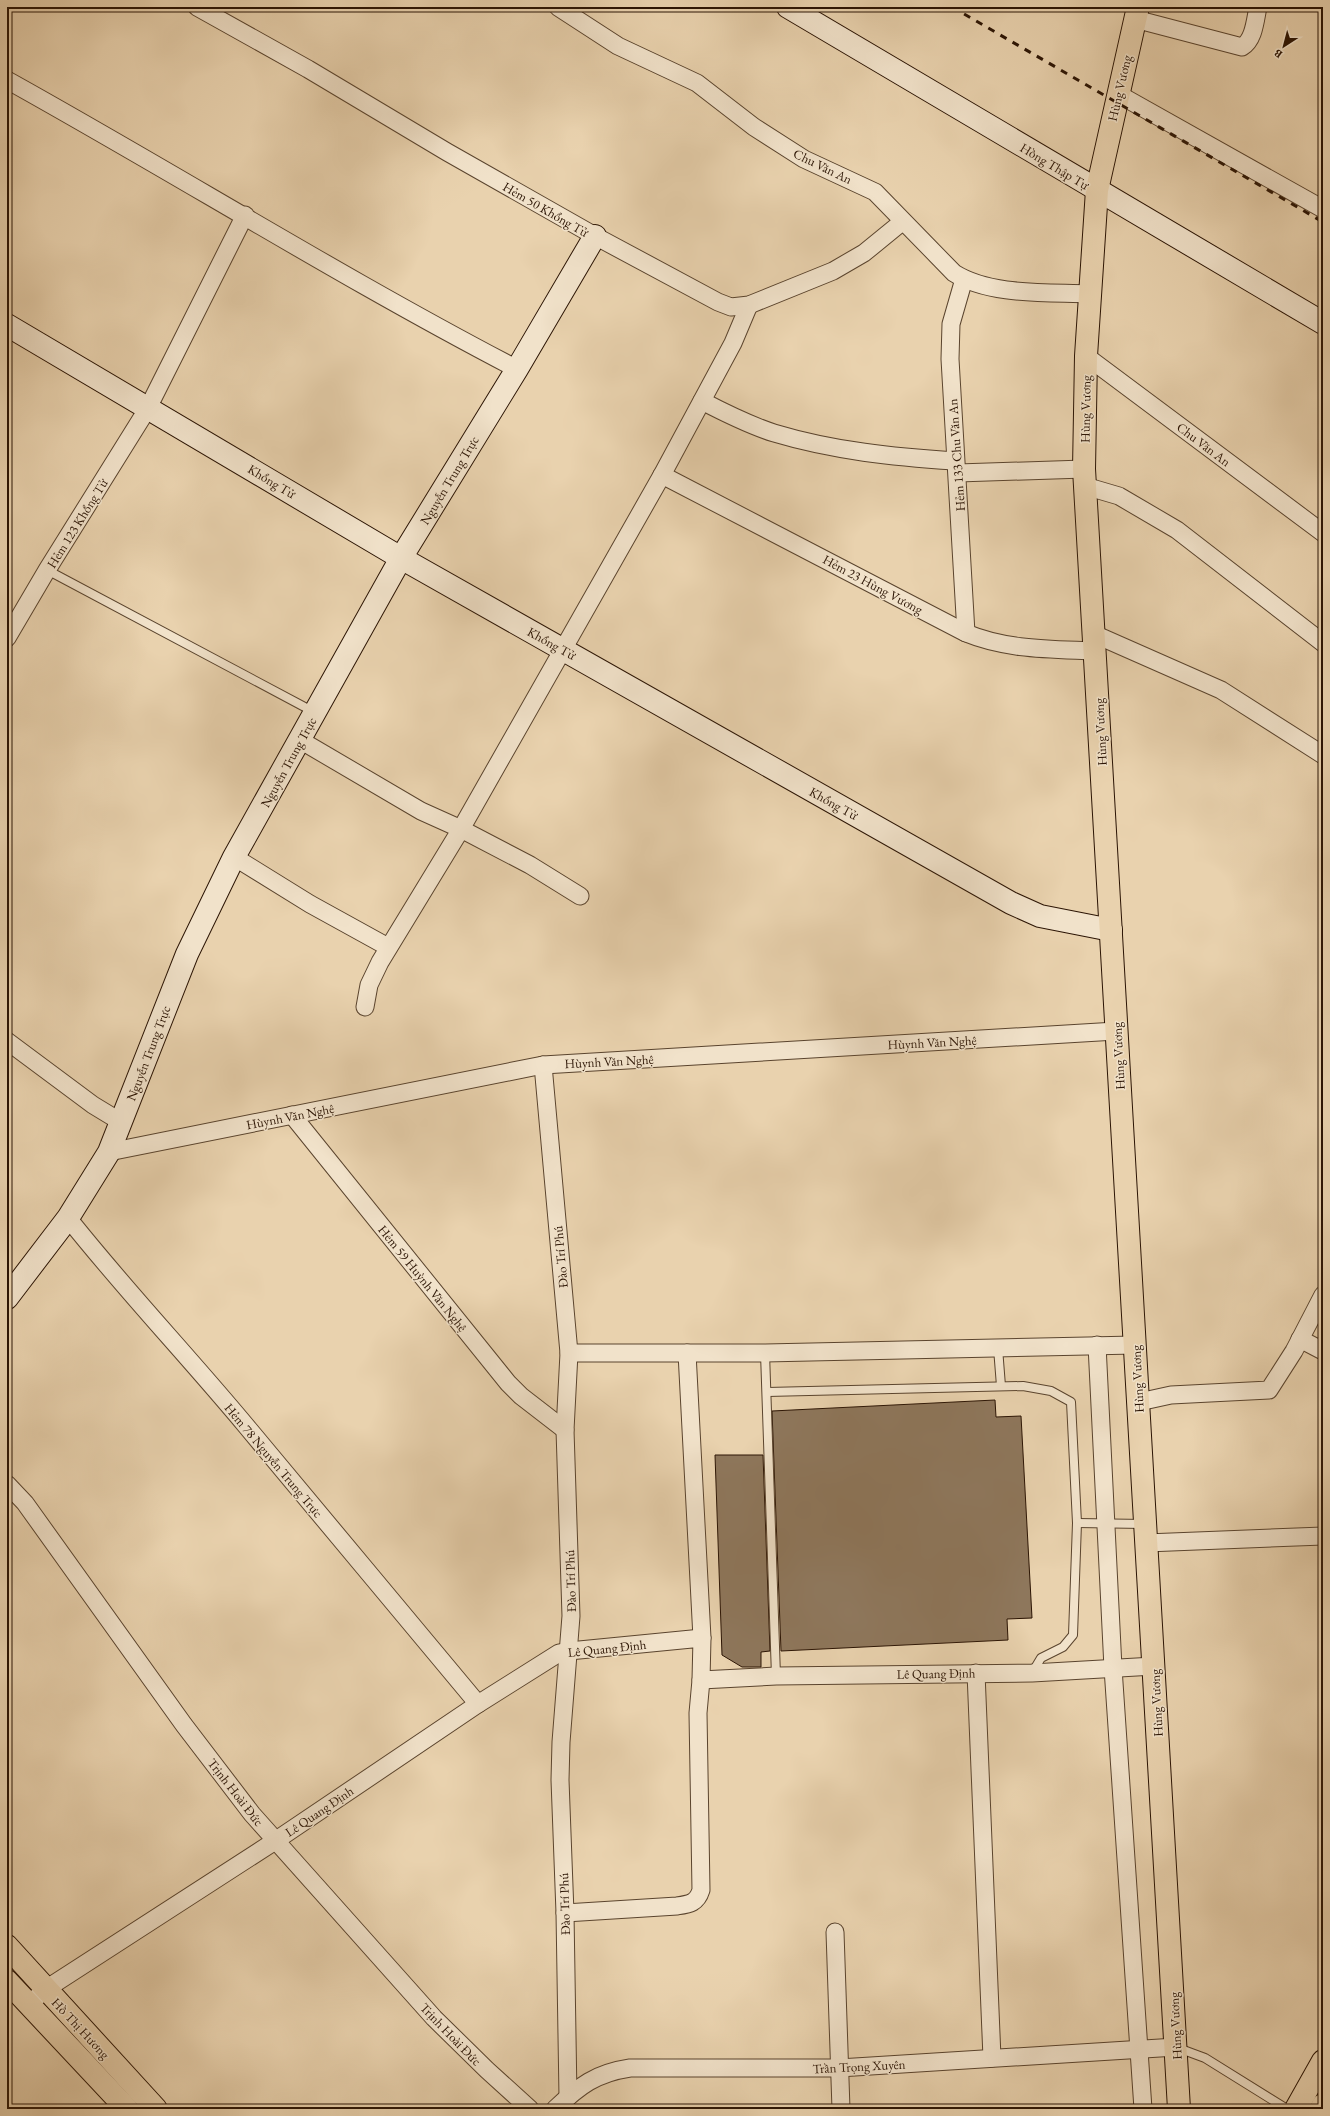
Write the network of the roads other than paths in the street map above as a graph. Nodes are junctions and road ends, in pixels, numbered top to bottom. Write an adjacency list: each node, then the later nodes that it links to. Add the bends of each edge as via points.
1 (198, 7): 12 (street, Hẻm 50 Khổng Tử)
2 (558, 7): 11 (street, Chu Văn An, via 618,46 698,83 754,127 795,154 875,192)
3 (788, 7): 8 (street, Hồng Thập Tự)
4 (1258, 7): 5 (street, via 1252,35 1248,44 1242,48)
5 (1136, 13): 7 (main road, Hùng Vương)
6 (7, 80): 10 (street)
7 (1118, 94): 8 (main road, Hùng Vương); 9 (street)
8 (1097, 190): 14 (main road, Hùng Vương); 16 (street, Hồng Thập Tự)
9 (1323, 209)
10 (245, 215): 19 (street, via 422,320); 21 (street, Hẻm 123 Khổng Tử)
11 (902, 222): 13 (street, Chu Văn An); 15 (street, Hẻm 50 Khổng Tử, via 846,264)
12 (595, 236): 15 (street, Hẻm 50 Khổng Tử, via 718,302 731,306); 19 (street, Nguyễn Trung Trực)
13 (964, 280): 14 (street, Chu Văn An, via 1009,290); 22 (street, Hẻm 133 Chu Văn An, via 950,338)
14 (1090, 294): 18 (main road, Hùng Vương)
15 (749, 305): 20 (street, via 733,343)
16 (1323, 323)
17 (7, 325): 21 (street, Khổng Tử)
18 (1086, 356): 24 (main road, Hùng Vương); 25 (street, Chu Văn An)
19 (517, 369): 26 (street, Nguyễn Trung Trực)
20 (702, 402): 22 (street, via 741,421 817,444); 23 (street)
21 (148, 408): 26 (street, Khổng Tử); 27 (street, Hẻm 123 Khổng Tử)
22 (957, 467): 24 (street); 28 (street, Hẻm 133 Chu Văn An)
23 (662, 475): 28 (street, Hẻm 23 Hùng Vương); 32 (street)
24 (1085, 478): 30 (main road, Hùng Vương); 31 (street, via 1177,530)
25 (1323, 533)
26 (401, 558): 32 (street, Khổng Tử); 33 (street, Nguyễn Trung Trực)
27 (47, 570): 29 (street, Hẻm 123 Khổng Tử); 33 (lane)
28 (966, 633): 30 (street, Hẻm 23 Hùng Vương, via 1008,646)
29 (7, 638)
30 (1094, 643): 35 (street, via 1221,690); 39 (main road, Hùng Vương)
31 (1323, 643)
32 (564, 650): 36 (street); 39 (street, Khổng Tử, via 1011,903 1040,916)
33 (315, 713): 34 (street, Nguyễn Trung Trực)
34 (300, 740): 36 (street, via 421,811); 37 (street, Nguyễn Trung Trực)
35 (1323, 756)
36 (461, 829): 38 (street, via 530,865); 40 (street)
37 (234, 857): 40 (street, via 310,904); 46 (street, Nguyễn Trung Trực, via 187,954)
38 (580, 896)
39 (1111, 930): 42 (main road, Hùng Vương)
40 (388, 947): 41 (street, via 368,985)
41 (365, 1006)
42 (1116, 1031): 44 (street, Hùynh Văn Nghệ); 52 (main road, Hùng Vương)
43 (7, 1041): 46 (street, via 93,1105)
44 (543, 1065): 45 (street, Hùynh Văn Nghệ); 56 (street, Đào Trí Phú)
45 (292, 1115): 47 (street, Hùynh Văn Nghệ); 62 (street, Hẻm 59 Huỳnh Văn Nghệ, via 508,1383)
46 (121, 1122): 47 (street, Nguyễn Trung Trực)
47 (110, 1152): 48 (street, Nguyễn Trung Trực)
48 (68, 1218): 50 (street, Nguyễn Trung Trực); 76 (street, Hẻm 78 Nguyễn Trung Trực, via 110,1270 247,1426)
49 (1323, 1295): 51 (street)
50 (7, 1298)
51 (1300, 1340): 55 (street); 61 (street, via 1269,1390 1171,1395)
52 (1135, 1344): 53 (street); 61 (main road, Hùng Vương)
53 (1098, 1346): 54 (street); 65 (street)
54 (998, 1348): 58 (street); 59 (lane)
55 (1323, 1351)
56 (569, 1353): 57 (street); 62 (street, Đào Trí Phú)
57 (687, 1353): 58 (street); 68 (street)
58 (766, 1353): 60 (lane)
59 (1001, 1386): 60 (lane); 64 (lane, via 1023,1386 1051,1391 1071,1402)
60 (767, 1392): 74 (lane)
61 (1138, 1402): 66 (main road, Hùng Vương)
62 (565, 1430): 69 (street, Đào Trí Phú)
63 (7, 1484): 77 (street, Trịnh Hoài Đức, via 25,1503 234,1792)
64 (1077, 1523): 65 (lane); 73 (lane, via 1074,1635 1063,1647 1041,1658)
65 (1106, 1523): 66 (lane); 71 (street)
66 (1146, 1534): 67 (street); 70 (main road, Hùng Vương)
67 (1323, 1536)
68 (702, 1638): 69 (street, Lê Quang Định); 75 (street)
69 (570, 1651): 76 (street, Lê Quang Định, via 559,1653); 78 (street, Đào Trí Phú, via 560,1742)
70 (1154, 1666): 71 (street, Lê Quang Định); 84 (main road, Hùng Vương)
71 (1113, 1668): 73 (street, Lê Quang Định); 85 (street)
72 (976, 1673): 73 (street, Lê Quang Định); 74 (street, Lê Quang Định); 86 (street)
73 (1032, 1673)
74 (776, 1676): 75 (street, Lê Quang Định)
75 (701, 1680): 78 (street, via 698,1713 701,1890 698,1898 692,1904 677,1906)
76 (478, 1704): 77 (street, Lê Quang Định)
77 (275, 1841): 82 (street, Lê Quang Định); 93 (street, Trịnh Hoài Đức, via 434,2018)
78 (565, 1913): 89 (street, Đào Trí Phú)
79 (835, 1932): 88 (street)
80 (7, 1946): 82 (main road, Hồ Thị Hương)
81 (7, 1980): 83 (main road, Hồ Thị Hương)
82 (46, 1989): 83 (street, Lê Quang Định); 92 (main road, Hồ Thị Hương)
83 (28, 2005): 91 (main road, Hồ Thị Hương)
84 (1176, 2047): 85 (street, Trần Trọng Xuyên); 97 (main road, Hùng Vương); 98 (lane, via 1205,2058)
85 (1139, 2051): 86 (street, Trần Trọng Xuyên); 96 (street)
86 (992, 2058): 88 (street, Trần Trọng Xuyên)
87 (1323, 2061): 99 (main road)
88 (839, 2068): 89 (street, Trần Trọng Xuyên, via 630,2068 599,2075 585,2082); 95 (street)
89 (568, 2097): 94 (street, Trần Trọng Xuyên)
90 (1323, 2105): 100 (main road)
91 (127, 2109)
92 (156, 2109)
93 (530, 2109)
94 (555, 2109)
95 (841, 2109)
96 (1142, 2109)
97 (1179, 2109)
98 (1287, 2109)
99 (1296, 2109)
100 (1321, 2109)

